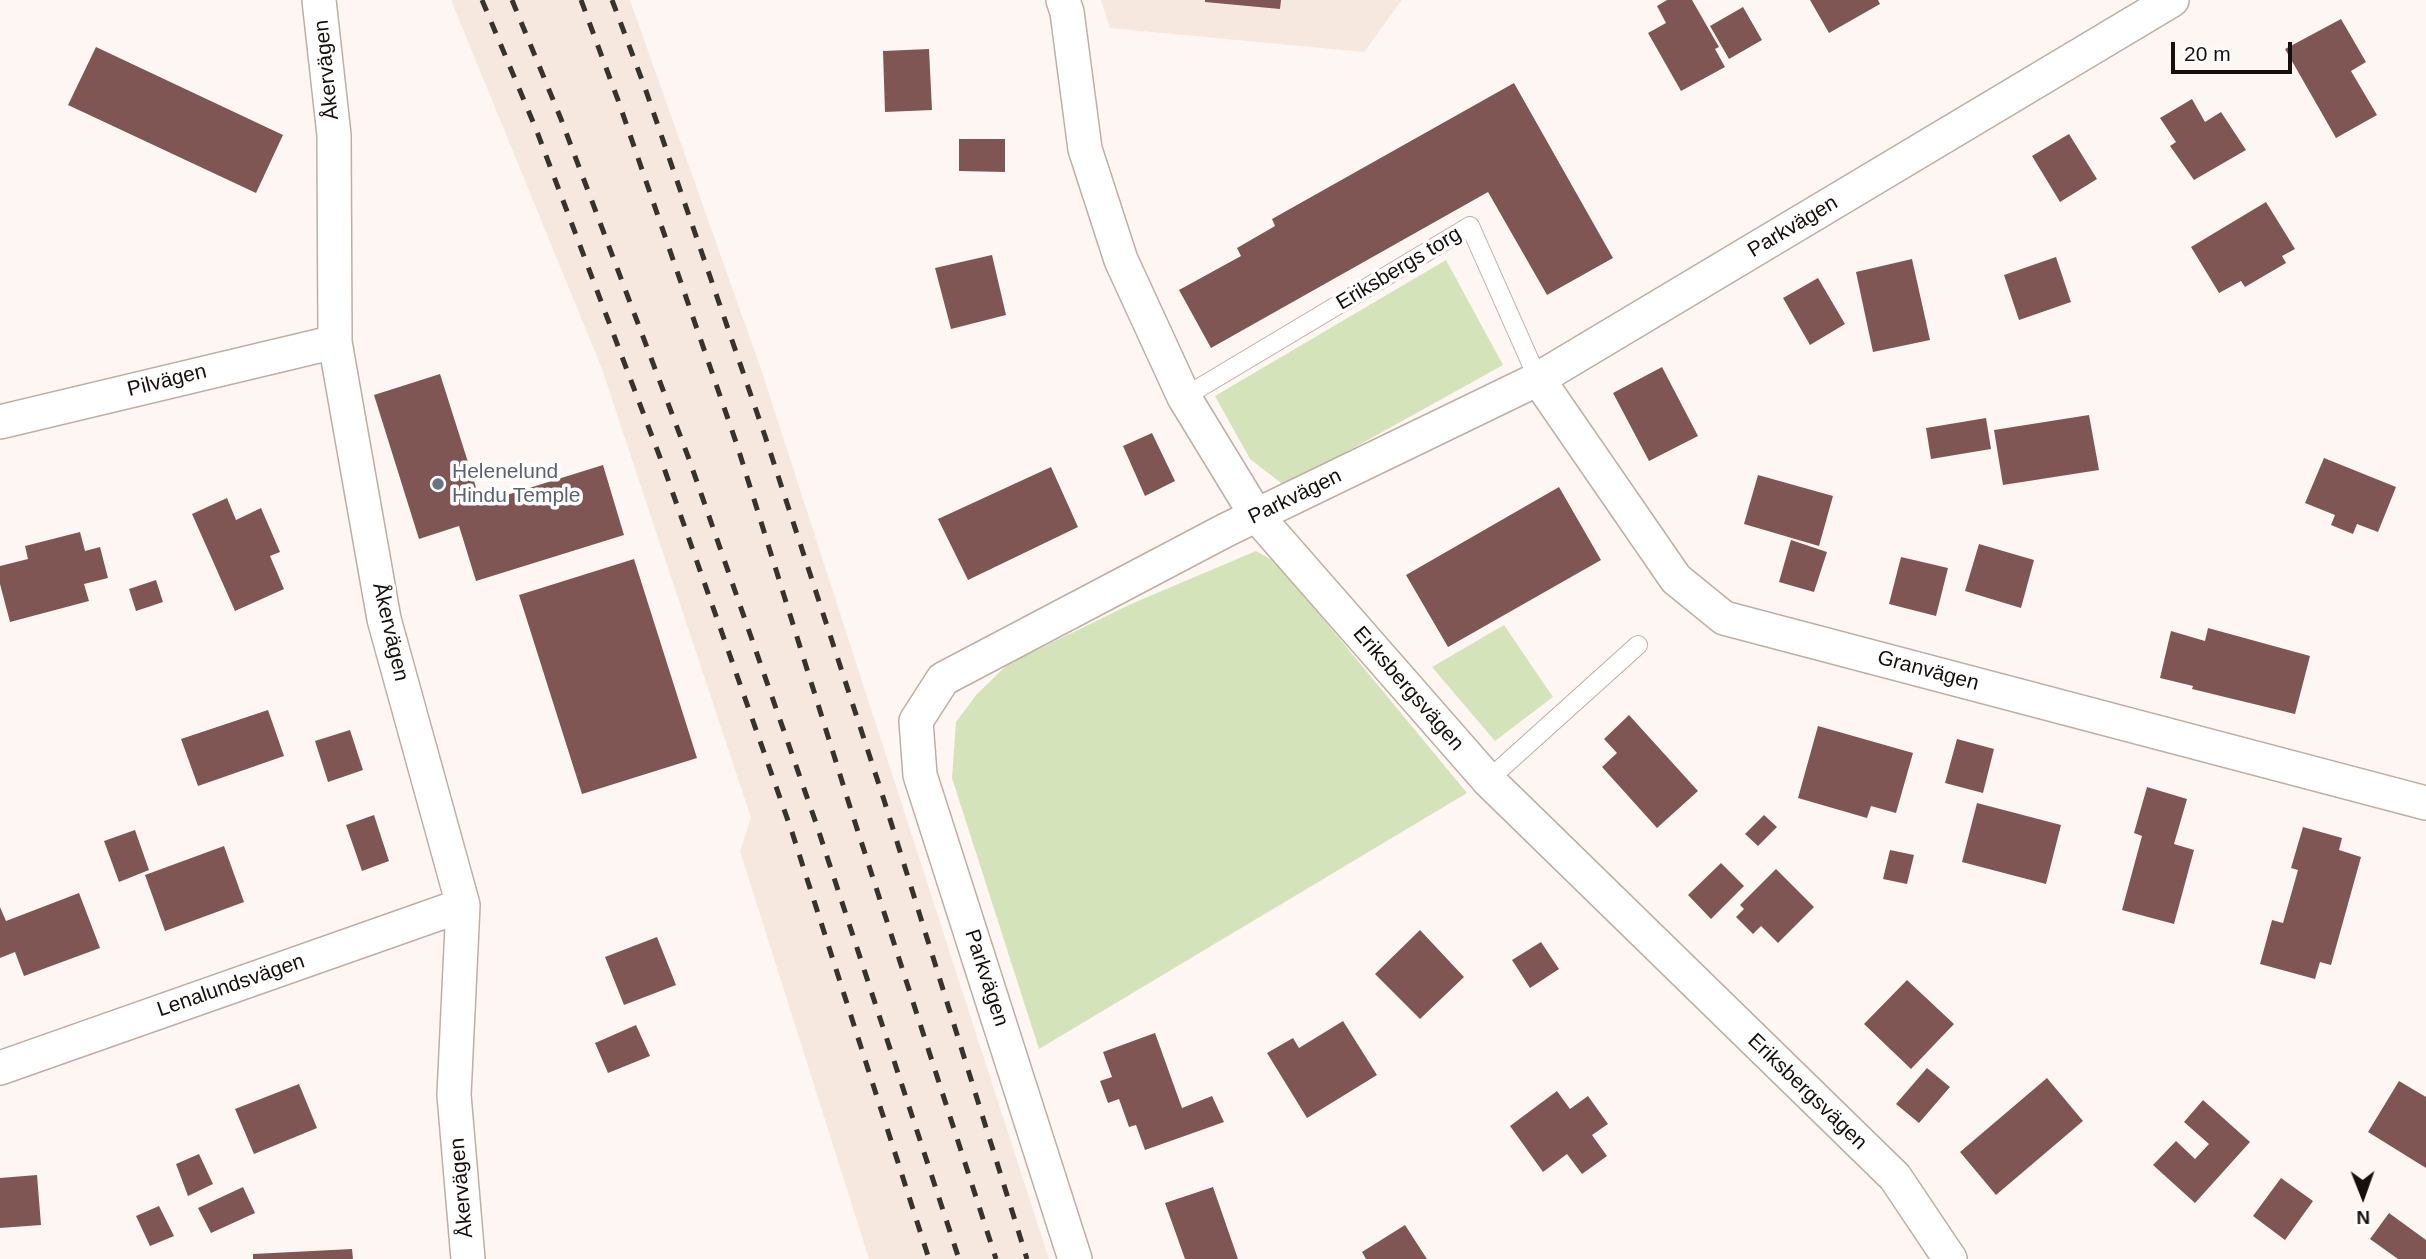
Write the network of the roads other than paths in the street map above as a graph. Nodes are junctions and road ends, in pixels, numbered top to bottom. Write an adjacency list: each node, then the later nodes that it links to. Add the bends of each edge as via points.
1 (319, 0): 4 (street, Åkervägen, via 334,135)
2 (1063, 0): 6 (street, Eriksbergsvägen, via 1085,149 1121,261)
3 (2172, 0): 5 (street, Parkvägen)
4 (335, 342): 7 (street, Pilvägen); 12 (street, Åkervägen, via 384,619)
5 (1538, 379): 6 (lane, Eriksbergs torg, via 1470,226); 8 (street, Parkvägen); 11 (street, Granvägen, via 1676,579 1724,618)
6 (1184, 397): 8 (street, Eriksbergsvägen)
7 (0, 422)
8 (1256, 515): 10 (street, Eriksbergsvägen); 15 (street, Parkvägen, via 943,679 916,721 919,775)
9 (1638, 645): 10 (lane)
10 (1488, 780): 16 (street, Eriksbergsvägen, via 1895,1177)
11 (2426, 803)
12 (463, 905): 13 (street, Lenalundsvägen); 14 (street, Åkervägen, via 454,1095)
13 (0, 1068)
14 (468, 1259)
15 (1075, 1259)
16 (1950, 1259)

